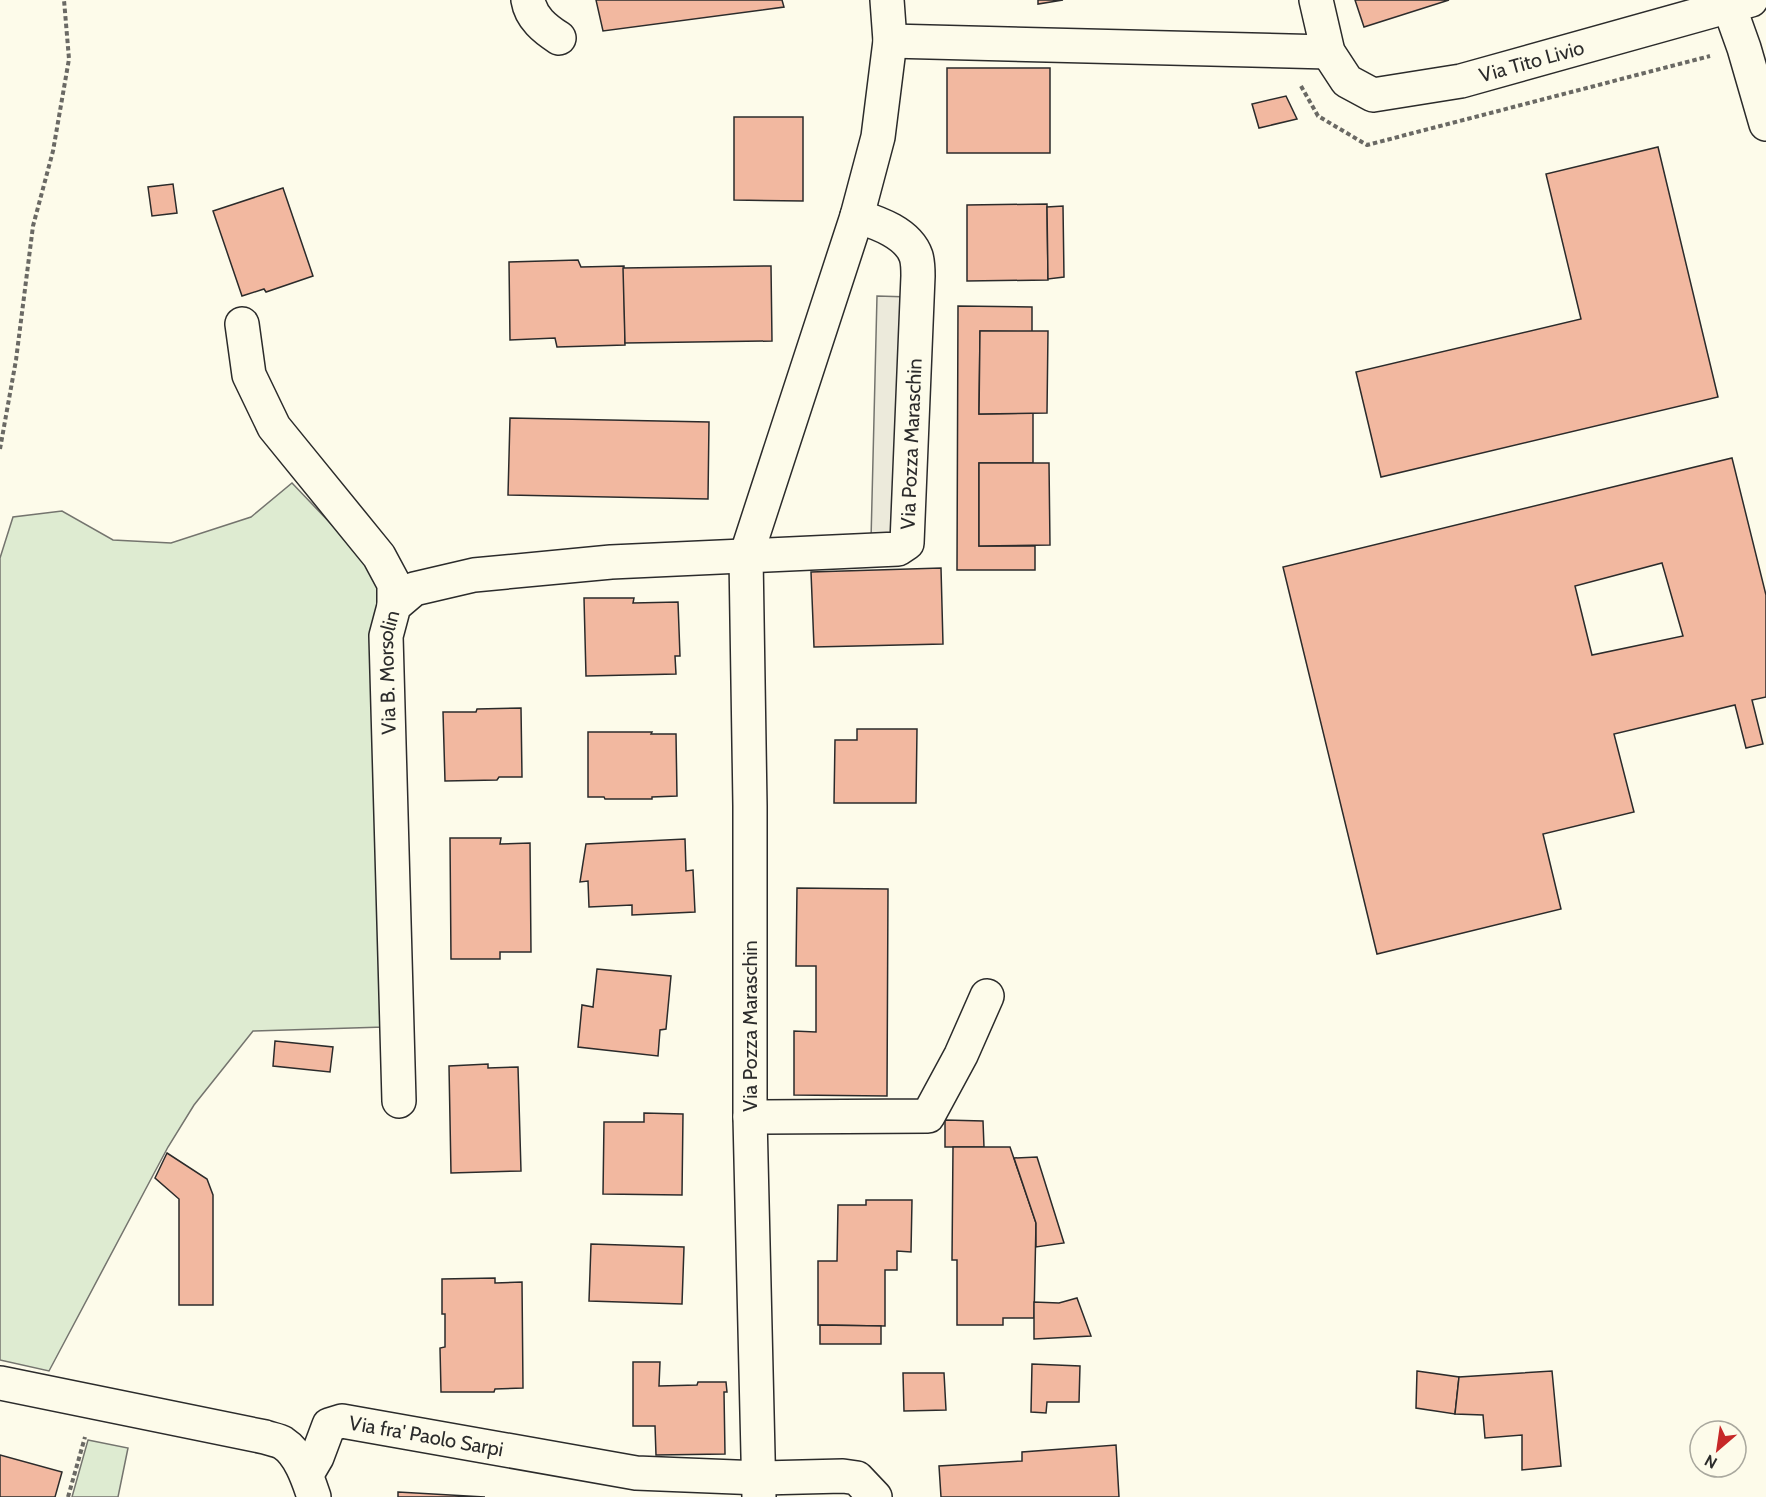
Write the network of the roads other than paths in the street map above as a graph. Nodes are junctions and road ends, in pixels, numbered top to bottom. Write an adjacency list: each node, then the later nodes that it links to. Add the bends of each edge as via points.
1 (528, 0): 5 (street, via 542,27)
2 (887, 0): 6 (street, Via Pozza Maraschin)
3 (1316, 0): 7 (street)
4 (1740, 3): 7 (street, Via Tito Livio, via 1461,81 1373,95 1347,81); 8 (street, via 1744,48)
5 (559, 38)
6 (890, 41): 7 (street); 9 (street, Via Pozza Maraschin, via 878,138)
7 (1328, 52)
8 (1766, 124)
9 (857, 216): 11 (street, Via Pozza Maraschin); 11 (street, Via Pozza Maraschin, via 883,225 907,242 916,256 907,543 898,549)
10 (242, 324): 12 (street, via 249,375 274,427 379,556 394,584)
11 (746, 556): 12 (street, Via B. Morsolin, via 611,562 474,575 414,589); 15 (street, Via Pozza Maraschin)
12 (394, 606): 14 (street, Via B. Morsolin, via 386,636)
13 (987, 996): 15 (street, via 928,1116)
14 (399, 1101)
15 (750, 1117): 18 (street, Via Pozza Maraschin)
16 (0, 1383): 17 (street, Via fra' Paolo Sarpi, via 283,1443)
17 (310, 1485): 18 (street, Via fra' Paolo Sarpi, via 329,1425 342,1421 636,1473)
18 (760, 1488): 19 (street, Via fra' Paolo Sarpi, via 843,1476 856,1478)
19 (875, 1497)

